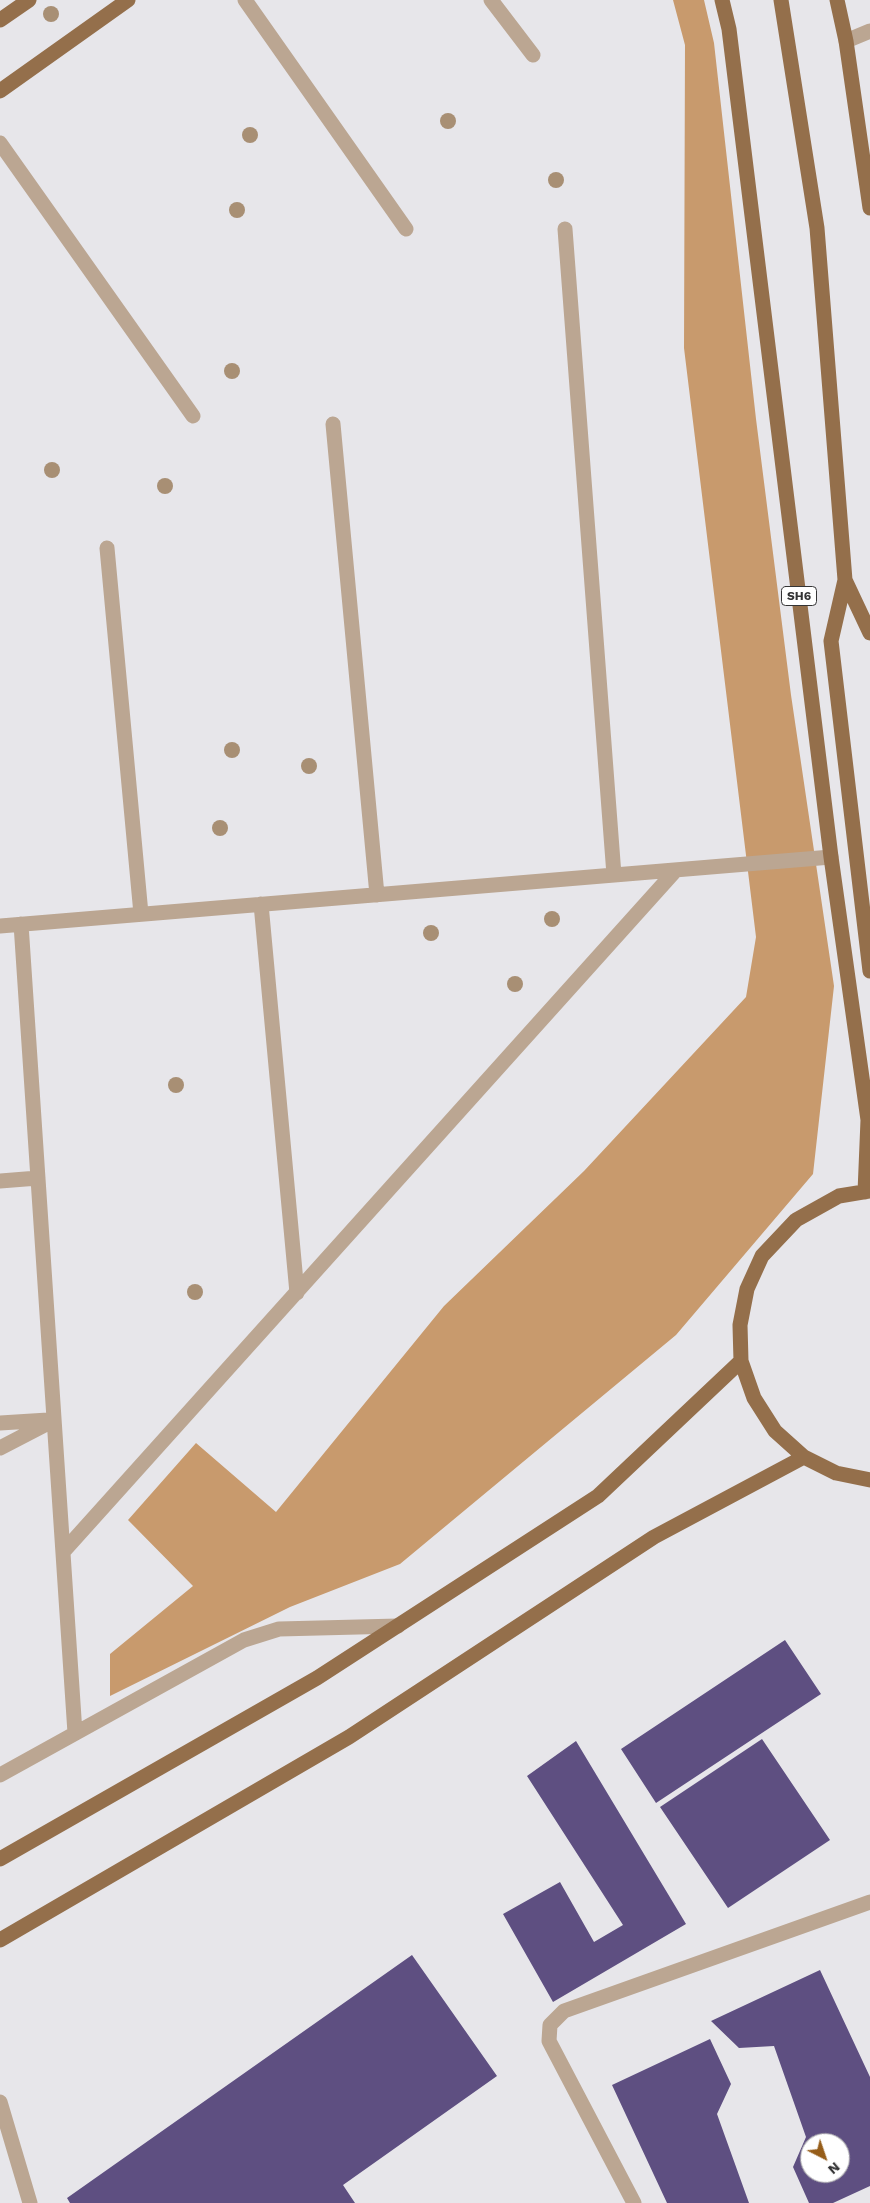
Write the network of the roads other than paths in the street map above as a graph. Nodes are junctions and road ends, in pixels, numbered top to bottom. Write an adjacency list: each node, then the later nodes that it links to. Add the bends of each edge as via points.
1 (29, 0): 8 (main road)
2 (128, 0): 12 (main road)
3 (246, 0): 16 (street)
4 (491, 0): 11 (street)
5 (722, 0): 22 (main road, SH6, via 729,29)
6 (781, 0): 20 (main road, via 817,228)
7 (837, 0): 10 (main road)
8 (0, 20)
9 (870, 31): 10 (street)
10 (846, 41): 14 (main road)
11 (533, 55)
12 (0, 91)
13 (0, 143): 17 (street)
14 (870, 208)
15 (565, 228): 24 (street)
16 (406, 229)
17 (192, 416)
18 (333, 424): 25 (street)
19 (107, 548): 27 (street)
20 (845, 580): 21 (main road); 30 (main road, via 831,641)
21 (870, 633)
22 (831, 857): 23 (street); 31 (main road, SH6)
23 (676, 870): 24 (street); 35 (street)
24 (614, 875): 25 (street)
25 (377, 895): 26 (street)
26 (261, 904): 27 (street); 35 (street)
27 (142, 914): 28 (street)
28 (21, 924): 29 (street); 32 (street)
29 (0, 926)
30 (870, 970)
31 (868, 1100): 34 (main road, SH6)
32 (38, 1178): 33 (street); 37 (street)
33 (0, 1180)
34 (867, 1191): 36 (main road, via 838,1196 796,1220 762,1256 747,1289 740,1325)
35 (297, 1293): 42 (street)
36 (742, 1361): 40 (main road, via 754,1398 775,1431); 43 (main road, via 598,1496)
37 (54, 1420): 38 (street); 39 (street); 42 (street)
38 (0, 1423)
39 (0, 1448)
40 (804, 1457): 41 (main road, via 836,1473); 48 (main road, via 654,1536 349,1737)
41 (870, 1480)
42 (63, 1552): 44 (street)
43 (398, 1626): 44 (street, via 279,1629 244,1640); 46 (main road, via 317,1678)
44 (75, 1733): 45 (street)
45 (0, 1776)
46 (0, 1859)
47 (870, 1902): 51 (street, via 564,2011 550,2025 550,2041)
48 (0, 1940)
49 (0, 2102): 50 (street)
50 (30, 2203)
51 (634, 2203)

